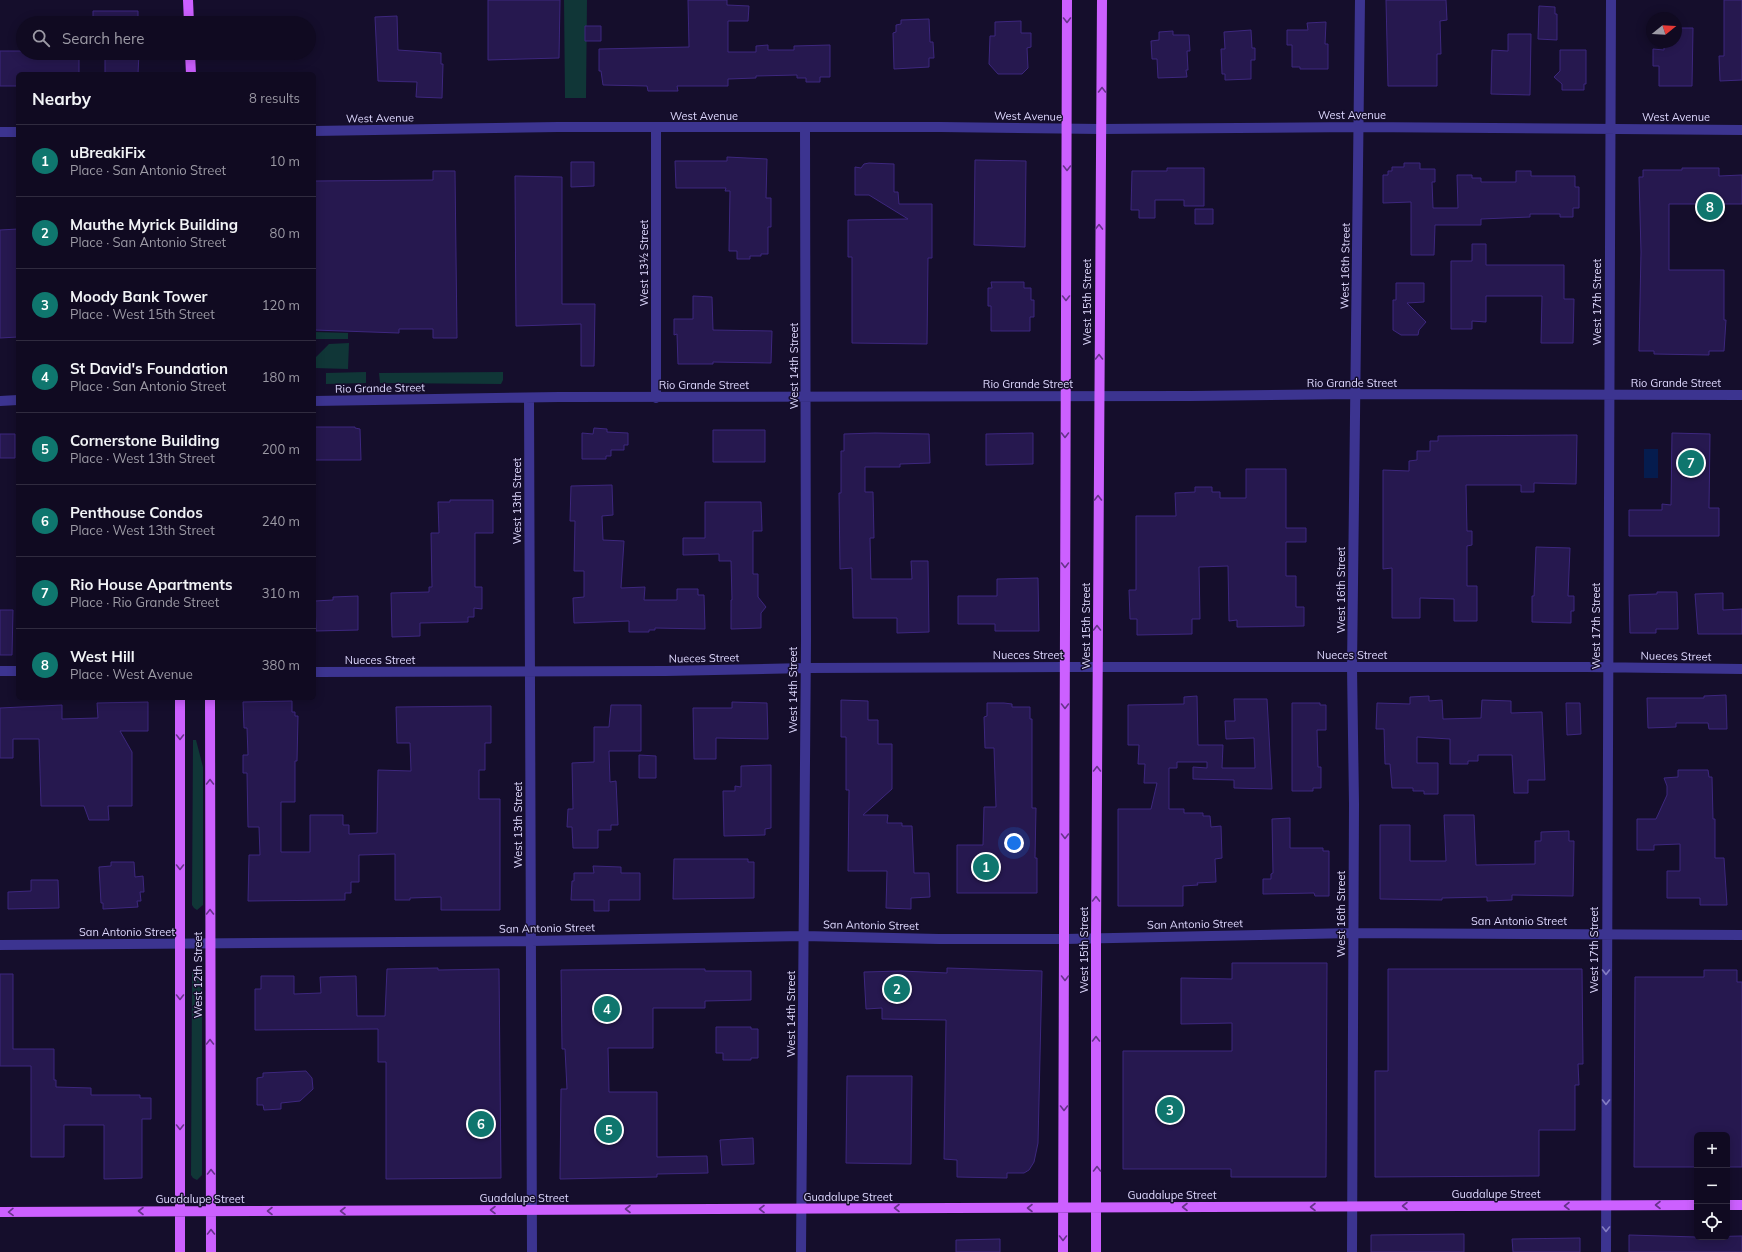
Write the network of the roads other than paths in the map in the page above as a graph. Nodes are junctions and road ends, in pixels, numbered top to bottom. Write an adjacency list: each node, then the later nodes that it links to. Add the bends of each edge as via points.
1 (188, 0): 6 (main road)
2 (1067, 0): 12 (main road, West 15th Street, one-way to 12)
3 (1102, 0): 13 (main road, West 15th Street, one-way to 3)
4 (1360, 0): 9 (street, West 16th Street)
5 (1611, 0): 14 (street, West 17th Street)
6 (189, 16)
7 (190, 60): 8 (main road)
8 (191, 72)
9 (1360, 127): 13 (street, West Avenue); 14 (street, West Avenue); 19 (street, West 16th Street)
10 (656, 128): 11 (street, West Avenue); 16 (street, West Avenue); 26 (street, West 13½ Street)
11 (805, 128): 12 (street, West Avenue); 24 (street, West 14th Street)
12 (1067, 129): 13 (street, West Avenue); 22 (main road, West 15th Street, one-way to 22)
13 (1101, 129): 23 (main road, West 15th Street, one-way to 13)
14 (1610, 129): 15 (street, West Avenue); 20 (street, West 17th Street)
15 (1742, 130)
16 (316, 131)
17 (0, 132): 18 (street)
18 (16, 132)
19 (1354, 394): 20 (street, Rio Grande Street); 23 (street, Rio Grande Street); 32 (street, West 16th Street)
20 (1610, 395): 21 (street, Rio Grande Street); 33 (street, West 17th Street)
21 (1742, 395)
22 (1065, 396): 23 (street, Rio Grande Street); 24 (street, Rio Grande Street); 30 (main road, West 15th Street, one-way to 30)
23 (1099, 396): 31 (main road, West 15th Street, one-way to 23)
24 (806, 397): 26 (street, Rio Grande Street); 34 (street, West 14th Street)
25 (528, 398): 26 (street, Rio Grande Street); 29 (street, Rio Grande Street); 38 (street, West 13th Street)
26 (656, 398)
27 (0, 400): 28 (street)
28 (16, 400)
29 (316, 401)
30 (1065, 667): 31 (street, Nueces Street); 34 (street, Nueces Street); 47 (main road, West 15th Street, one-way to 47)
31 (1097, 667): 32 (street, Nueces Street); 46 (main road, West 15th Street, one-way to 31)
32 (1352, 667): 33 (street, Nueces Street); 42 (street, West 16th Street)
33 (1608, 667): 35 (street, Nueces Street); 43 (street, West 17th Street)
34 (806, 668): 38 (street, Nueces Street); 45 (street, West 14th Street)
35 (1742, 669)
36 (0, 671): 37 (street)
37 (16, 671)
38 (530, 671): 39 (street, Nueces Street); 48 (street, West 13th Street)
39 (316, 672)
40 (180, 700): 49 (main road, West 12th Street, one-way to 49)
41 (210, 700): 50 (main road, West 12th Street, one-way to 41)
42 (1352, 933): 43 (street, San Antonio Street); 46 (street, San Antonio Street); 56 (street, West 16th Street)
43 (1606, 933): 44 (street, San Antonio Street); 52 (street, West 17th Street, one-way to 52)
44 (1742, 935)
45 (803, 936): 47 (street, San Antonio Street); 48 (street, San Antonio Street); 59 (street, West 14th Street)
46 (1096, 938): 47 (street, San Antonio Street); 58 (main road, West 15th Street, one-way to 46)
47 (1065, 939): 57 (main road, West 15th Street, one-way to 57)
48 (531, 941): 50 (street, San Antonio Street); 60 (street, West 13th Street)
49 (180, 944): 50 (street, San Antonio Street); 51 (street, San Antonio Street); 61 (main road, West 12th Street, one-way to 61)
50 (210, 944): 62 (main road, West 12th Street, one-way to 50)
51 (0, 945)
52 (1606, 1205): 53 (main road, Guadalupe Street, one-way to 52); 56 (main road, Guadalupe Street, one-way to 56); 71 (street, West 17th Street, one-way to 71)
53 (1694, 1205)
54 (1730, 1205): 55 (main road)
55 (1742, 1205)
56 (1352, 1206): 58 (main road, Guadalupe Street, one-way to 58); 70 (street, West 16th Street)
57 (1063, 1208): 58 (main road, Guadalupe Street); 59 (main road, Guadalupe Street, one-way to 59); 68 (main road, West 15th Street, one-way to 68)
58 (1097, 1208): 69 (main road, West 15th Street)
59 (801, 1209): 60 (main road, Guadalupe Street, one-way to 60); 67 (street, West 14th Street)
60 (532, 1210): 62 (main road, Guadalupe Street, one-way to 62); 66 (street, West 13th Street)
61 (180, 1211): 62 (main road, Guadalupe Street); 63 (main road, Guadalupe Street, one-way to 63); 64 (main road, West 12th Street)
62 (211, 1211): 65 (main road, West 12th Street, one-way to 62)
63 (0, 1212)
64 (180, 1252)
65 (211, 1252)
66 (532, 1252)
67 (801, 1252)
68 (1063, 1252)
69 (1096, 1252)
70 (1352, 1252)
71 (1606, 1252)

